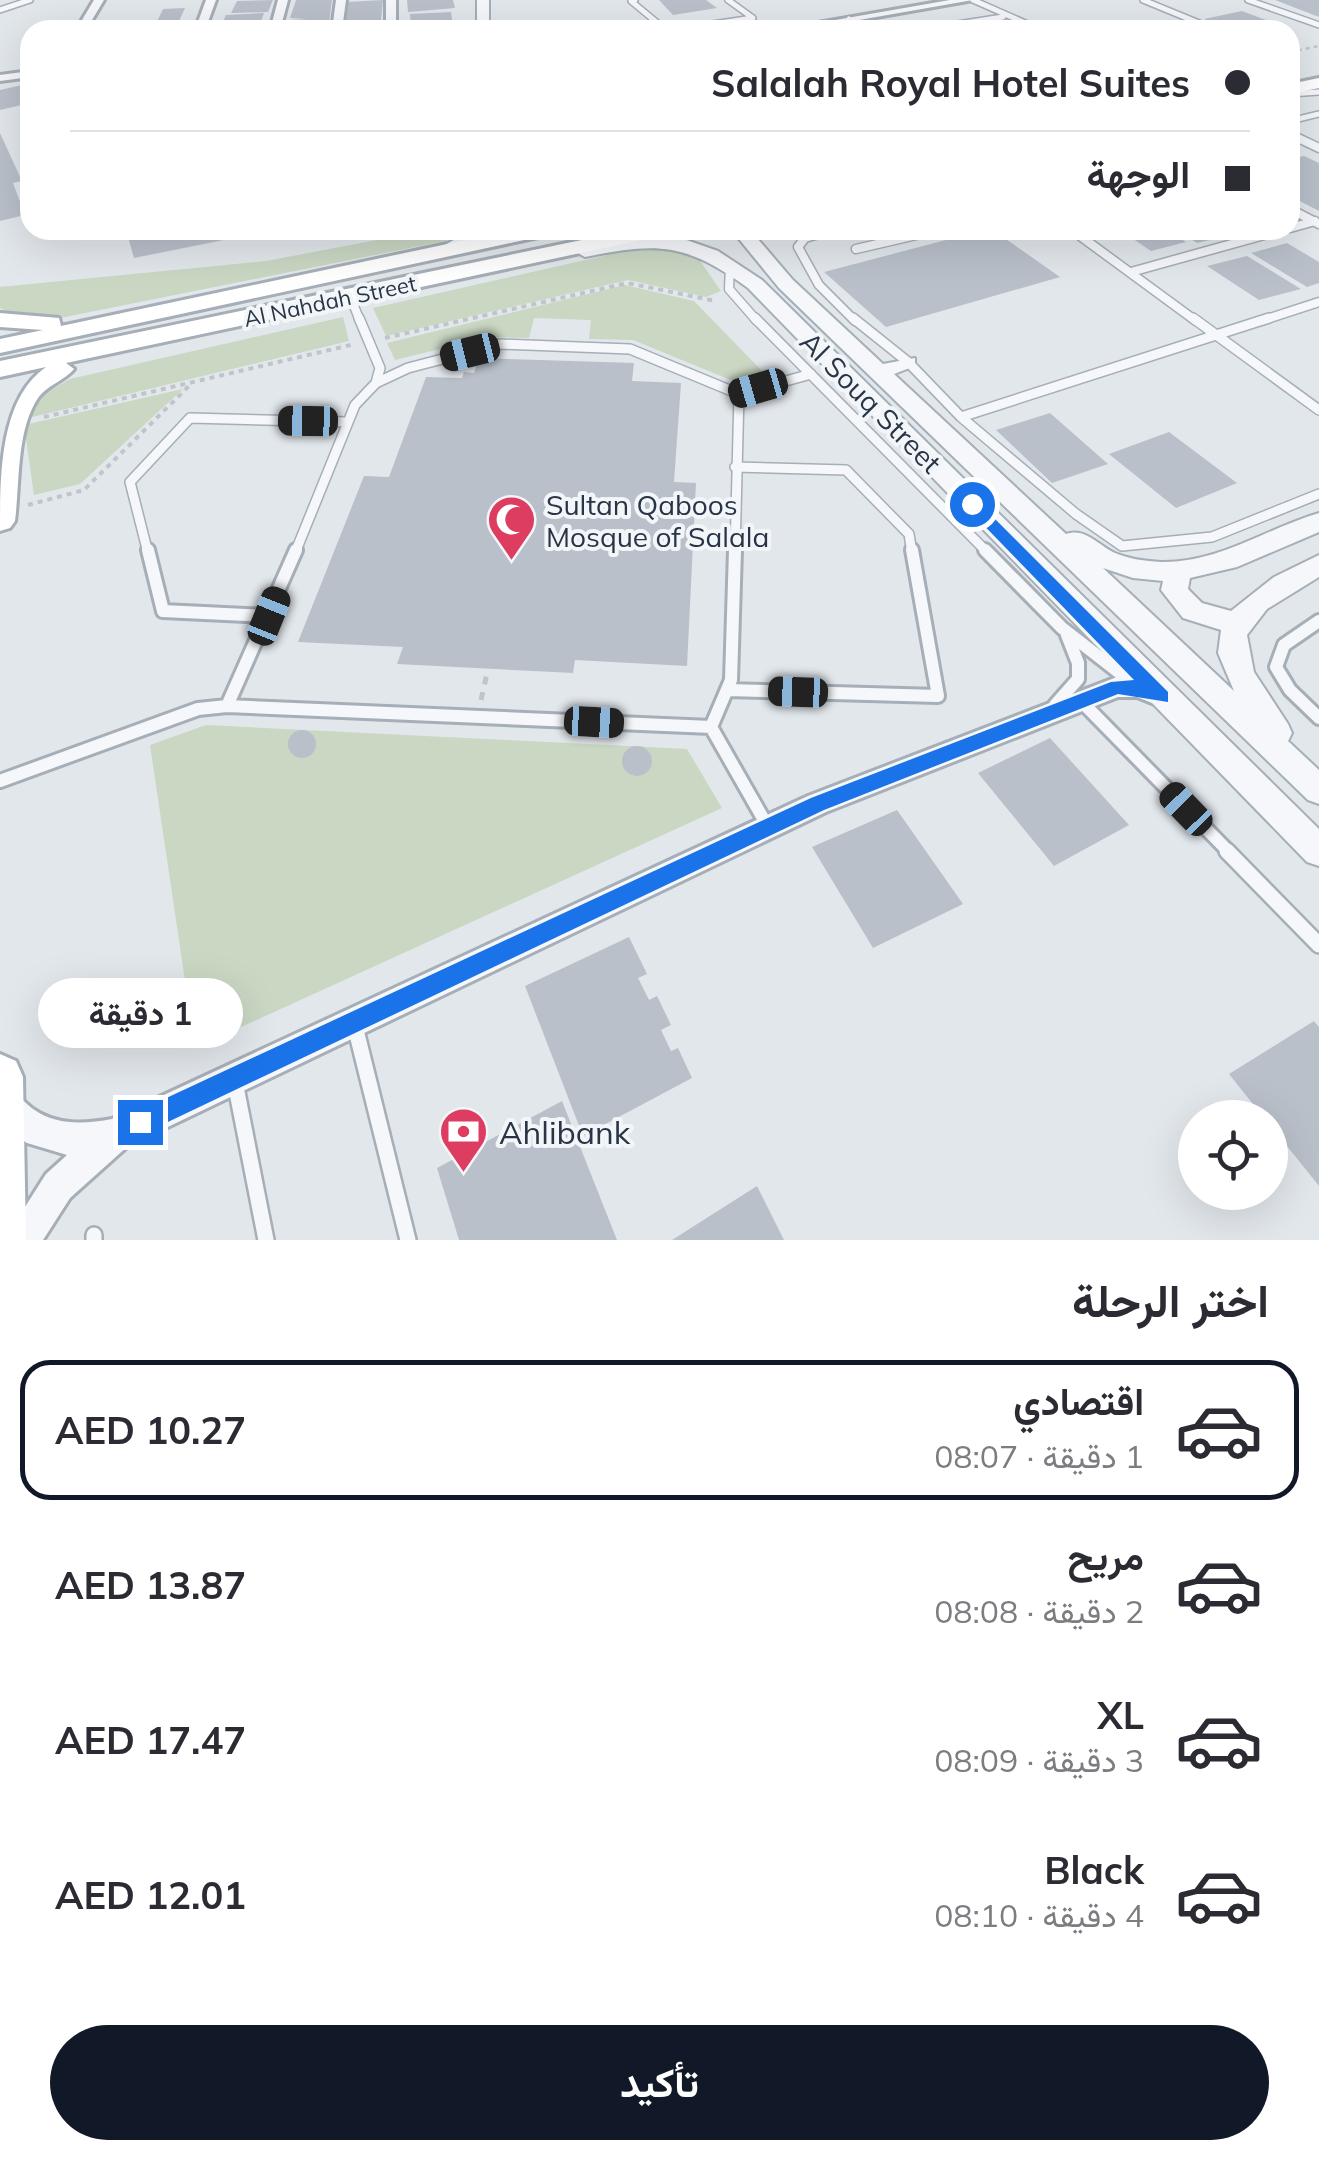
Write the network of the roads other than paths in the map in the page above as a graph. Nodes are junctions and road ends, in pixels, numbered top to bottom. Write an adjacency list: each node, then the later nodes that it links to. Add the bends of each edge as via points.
1 (30, 0): 7 (lane)
2 (635, 0): 9 (lane)
3 (728, 0): 10 (lane, via 753,18)
4 (971, 0): 8 (lane); 11 (street)
5 (1143, 0): 14 (lane)
6 (1248, 0): 15 (lane)
7 (0, 10)
8 (1003, 16): 12 (lane); 13 (lane)
9 (656, 20)
10 (739, 20)
11 (874, 20)
12 (980, 20)
13 (1014, 20)
14 (1192, 20)
15 (1319, 25)
16 (1319, 114): 17 (lane)
17 (1303, 118): 18 (lane); 19 (lane)
18 (1300, 119)
19 (1319, 125)
20 (467, 240): 31 (street)
21 (497, 240): 31 (main road, Al Nahdah Street)
22 (615, 240): 32 (main road, Al Nahdah Street)
23 (749, 240): 33 (street, Al Souq Street)
24 (759, 240): 33 (street)
25 (804, 240): 42 (lane, via 798,252 820,285)
26 (898, 240): 30 (lane)
27 (1086, 240): 34 (lane)
28 (1246, 240): 34 (lane)
29 (724, 245): 32 (street, via 658,240); 46 (lane, via 729,289); 64 (street, Al Souq Street)
30 (856, 250)
31 (447, 251): 35 (main road, Al Nahdah Street)
32 (544, 256): 36 (main road, Al Nahdah Street)
33 (763, 256): 44 (street, Al Souq Street)
34 (1131, 272): 40 (lane)
35 (238, 295): 38 (main road, via 48,323); 41 (main road, Al Nahdah Street)
36 (350, 296): 39 (main road, Al Nahdah Street); 47 (lane, via 380,368)
37 (1319, 302): 40 (lane)
38 (0, 320)
39 (206, 329): 45 (main road, Al Nahdah Street); 55 (main road, via 26,385 12,402)
40 (1215, 332): 49 (lane); 50 (lane)
41 (0, 346)
42 (890, 347): 43 (lane); 44 (street)
43 (908, 362): 44 (street); 50 (lane)
44 (870, 364): 53 (street, Al Souq Street)
45 (0, 370)
46 (810, 374): 48 (lane); 62 (lane)
47 (376, 383): 48 (lane, via 500,344 558,344 630,350); 51 (lane, via 354,405)
48 (739, 394): 52 (lane)
49 (1319, 410)
50 (961, 417): 54 (lane, via 1122,546 1212,537)
51 (348, 422): 59 (lane); 59 (lane, via 190,418 130,482 163,611)
52 (735, 468): 63 (lane); 63 (lane, via 846,470 909,534 938,696)
53 (1004, 491): 58 (street, via 1113,566); 71 (street, Al Souq Street)
54 (1319, 494)
55 (1, 517)
56 (1319, 522): 58 (street, via 1233,558)
57 (1319, 565): 61 (street)
58 (1179, 570): 61 (street, via 1174,590 1187,607)
59 (269, 616): 66 (lane)
60 (1319, 621): 68 (lane, via 1284,640 1276,659 1282,681)
61 (1237, 622): 71 (street, via 1229,642 1232,664)
62 (1062, 628): 64 (lane); 67 (lane, via 1073,646 1078,679)
63 (727, 690): 69 (lane)
64 (1150, 692): 65 (street, via 1117,687); 73 (street, Al Souq Street)
65 (1080, 700): 67 (street); 74 (lane)
66 (226, 706): 69 (lane); 70 (lane, via 198,709)
67 (1043, 715): 72 (street)
68 (1319, 718)
69 (711, 727): 72 (lane)
70 (0, 781)
71 (1314, 784)
72 (768, 827): 75 (street)
73 (1319, 851)
74 (1319, 946)
75 (354, 1022): 77 (street); 83 (lane)
76 (0, 1077): 78 (main road)
77 (235, 1078): 79 (street); 82 (lane)
78 (0, 1100): 79 (street, via 37,1134); 80 (main road)
79 (116, 1134): 81 (street, via 58,1186)
80 (1, 1240)
81 (22, 1240)
82 (266, 1240)
83 (408, 1240)

